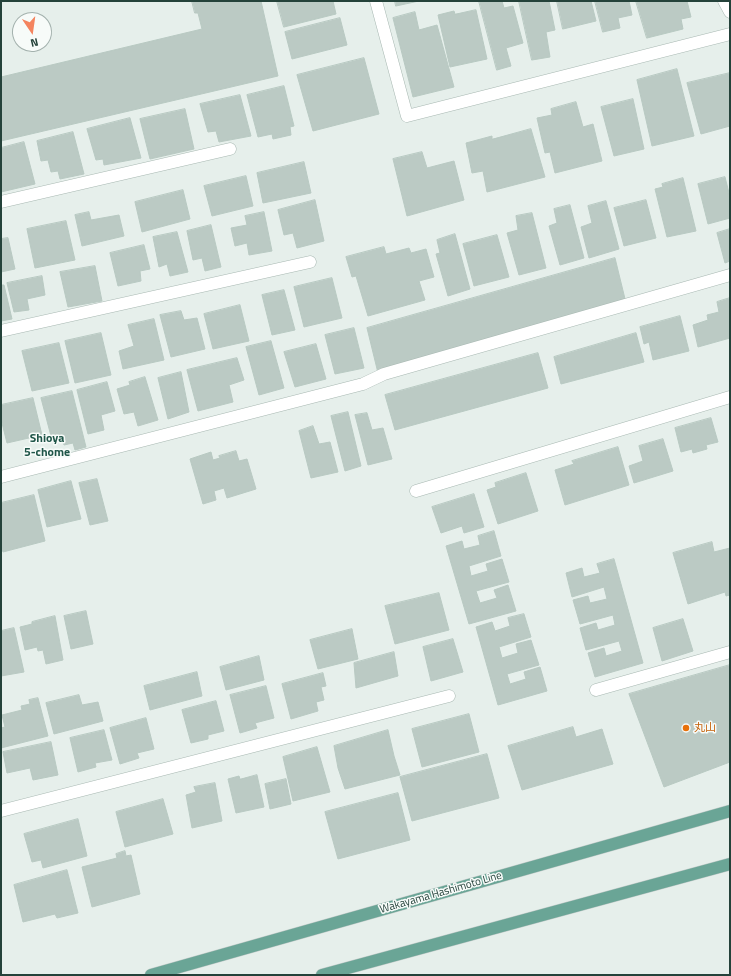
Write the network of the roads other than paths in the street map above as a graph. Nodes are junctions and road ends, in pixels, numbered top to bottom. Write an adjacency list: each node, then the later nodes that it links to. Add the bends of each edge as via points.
1 (376, 1): 4 (street, via 407,116)
2 (724, 1): 3 (street)
3 (730, 12)
4 (730, 34)
5 (230, 149): 6 (street)
6 (1, 202)
7 (310, 262): 9 (street)
8 (730, 275): 11 (street, via 384,374 363,384)
9 (1, 331)
10 (730, 397): 12 (street)
11 (1, 477)
12 (416, 491)
13 (730, 652): 14 (street)
14 (596, 690)
15 (449, 696): 16 (street)
16 (1, 811)
17 (730, 811): 19 (main road, Wakayama Hashimoto Line)
18 (730, 864): 20 (main road)
19 (151, 975)
20 (322, 975)

